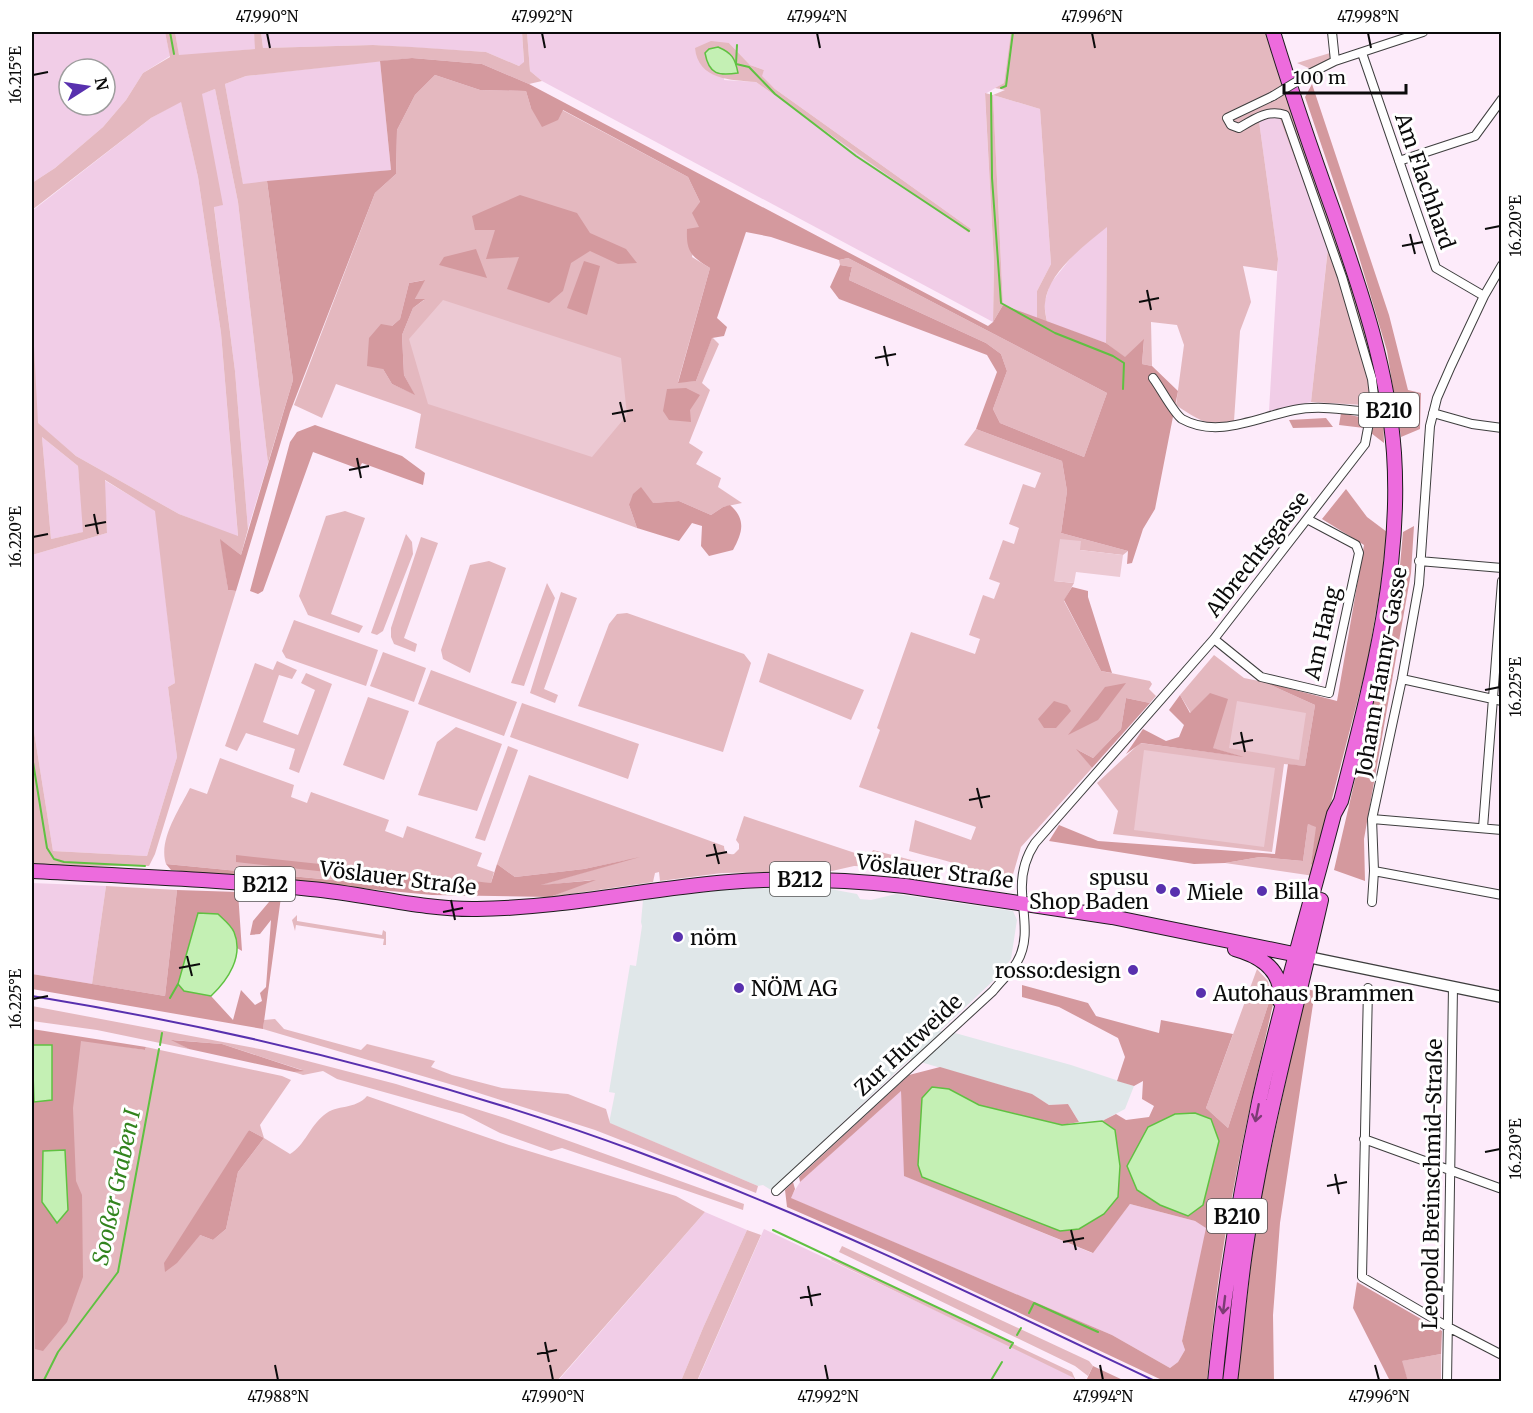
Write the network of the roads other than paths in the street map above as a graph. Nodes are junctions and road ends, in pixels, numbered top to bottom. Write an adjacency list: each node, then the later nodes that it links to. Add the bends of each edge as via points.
1 (1273, 32): 30 (main road, B210, via 1368,316 1387,395 1394,453 1394,535 1387,596)
2 (1332, 32): 5 (street)
3 (1423, 32): 4 (street)
4 (1362, 53): 5 (street); 7 (street, Am Flachhard)
5 (1335, 61): 11 (street, Albrechtsgasse, bridge, via 1227,118 1239,128 1276,111 1285,115 1362,341 1372,379)
6 (1502, 99): 7 (street, via 1475,136)
7 (1399, 161): 9 (street, Am Flachhard, via 1436,268)
8 (1502, 265): 9 (street)
9 (1484, 296): 12 (street)
10 (1153, 378): 11 (street, via 1181,418 1203,425 1239,425 1295,410)
11 (1371, 412): 14 (street, Albrechtsgasse, via 1365,444)
12 (1433, 413): 13 (street); 15 (street, Johann Hanny-Gasse)
13 (1502, 428)
14 (1307, 519): 18 (street, Albrechtsgasse); 18 (street, Am Hang, via 1356,544 1359,553 1329,693 1261,677)
15 (1419, 561): 16 (street); 19 (street, Johann Hanny-Gasse, via 1419,584)
16 (1502, 567)
17 (1502, 581): 20 (street)
18 (1214, 639): 28 (street, Albrechtsgasse, via 1035,843 1022,875)
19 (1402, 679): 20 (street); 21 (street, Johann Hanny-Gasse)
20 (1497, 700): 22 (street)
21 (1372, 819): 22 (street); 25 (street, Johann Hanny-Gasse)
22 (1483, 828): 23 (street)
23 (1502, 830)
24 (32, 871): 28 (main road, Vöslauer Straße / B212, via 318,889 467,909 544,906 656,890 778,879 894,885)
25 (1374, 871): 26 (street); 27 (street, Johann Hanny-Gasse)
26 (1502, 896)
27 (1372, 902)
28 (1024, 904): 29 (main road, Vöslauer Straße / B212); 38 (street, Zur Hutweide, via 1022,950 993,991)
29 (1215, 938): 30 (main road, Vöslauer Straße / B212); 34 (main road, B210, via 1230,948 1260,958 1275,974 1280,997)
30 (1303, 956): 31 (street, Vöslauer Straße); 34 (main road, B210); 42 (main road, B210, via 1246,1246)
31 (1453, 987): 33 (street, Vöslauer Straße); 36 (street, Leopold Breinschmid-Straße)
32 (1368, 988): 35 (street)
33 (1502, 997)
34 (1270, 1056): 41 (main road, B210, one-way to 41, via 1238,1212)
35 (1364, 1139): 36 (street); 39 (street, via 1362,1277)
36 (1450, 1171): 37 (street); 39 (street, Leopold Breinschmid-Straße)
37 (1502, 1189)
38 (776, 1191)
39 (1448, 1327): 40 (street); 43 (street, Leopold Breinschmid-Straße)
40 (1502, 1355)
41 (1216, 1379)
42 (1230, 1382)
43 (1447, 1382)

